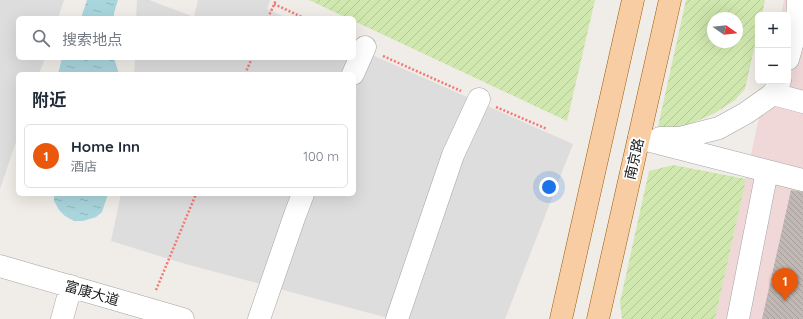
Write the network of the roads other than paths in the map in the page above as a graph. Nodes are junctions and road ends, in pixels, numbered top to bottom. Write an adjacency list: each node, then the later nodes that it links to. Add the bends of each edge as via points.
1 (633, 0): 21 (main road)
2 (670, 0): 10 (main road, 南京路)
3 (798, 0): 5 (street, via 798,17)
4 (365, 47): 6 (street)
5 (791, 51)
6 (354, 72)
7 (776, 88): 9 (street); 10 (street, via 746,114 719,128 680,138)
8 (479, 99): 20 (street, via 453,155)
9 (803, 102)
10 (639, 138): 11 (street); 14 (main road, 南京路)
11 (767, 171): 12 (street); 24 (street)
12 (803, 180)
13 (302, 196): 19 (street)
14 (611, 260): 22 (main road, 南京路); 23 (main road)
15 (0, 266): 16 (street, 富康大道)
16 (71, 286): 17 (street); 18 (street, 富康大道)
17 (62, 319)
18 (184, 319)
19 (259, 319)
20 (397, 319)
21 (561, 319)
22 (598, 319)
23 (609, 319)
24 (738, 319)

